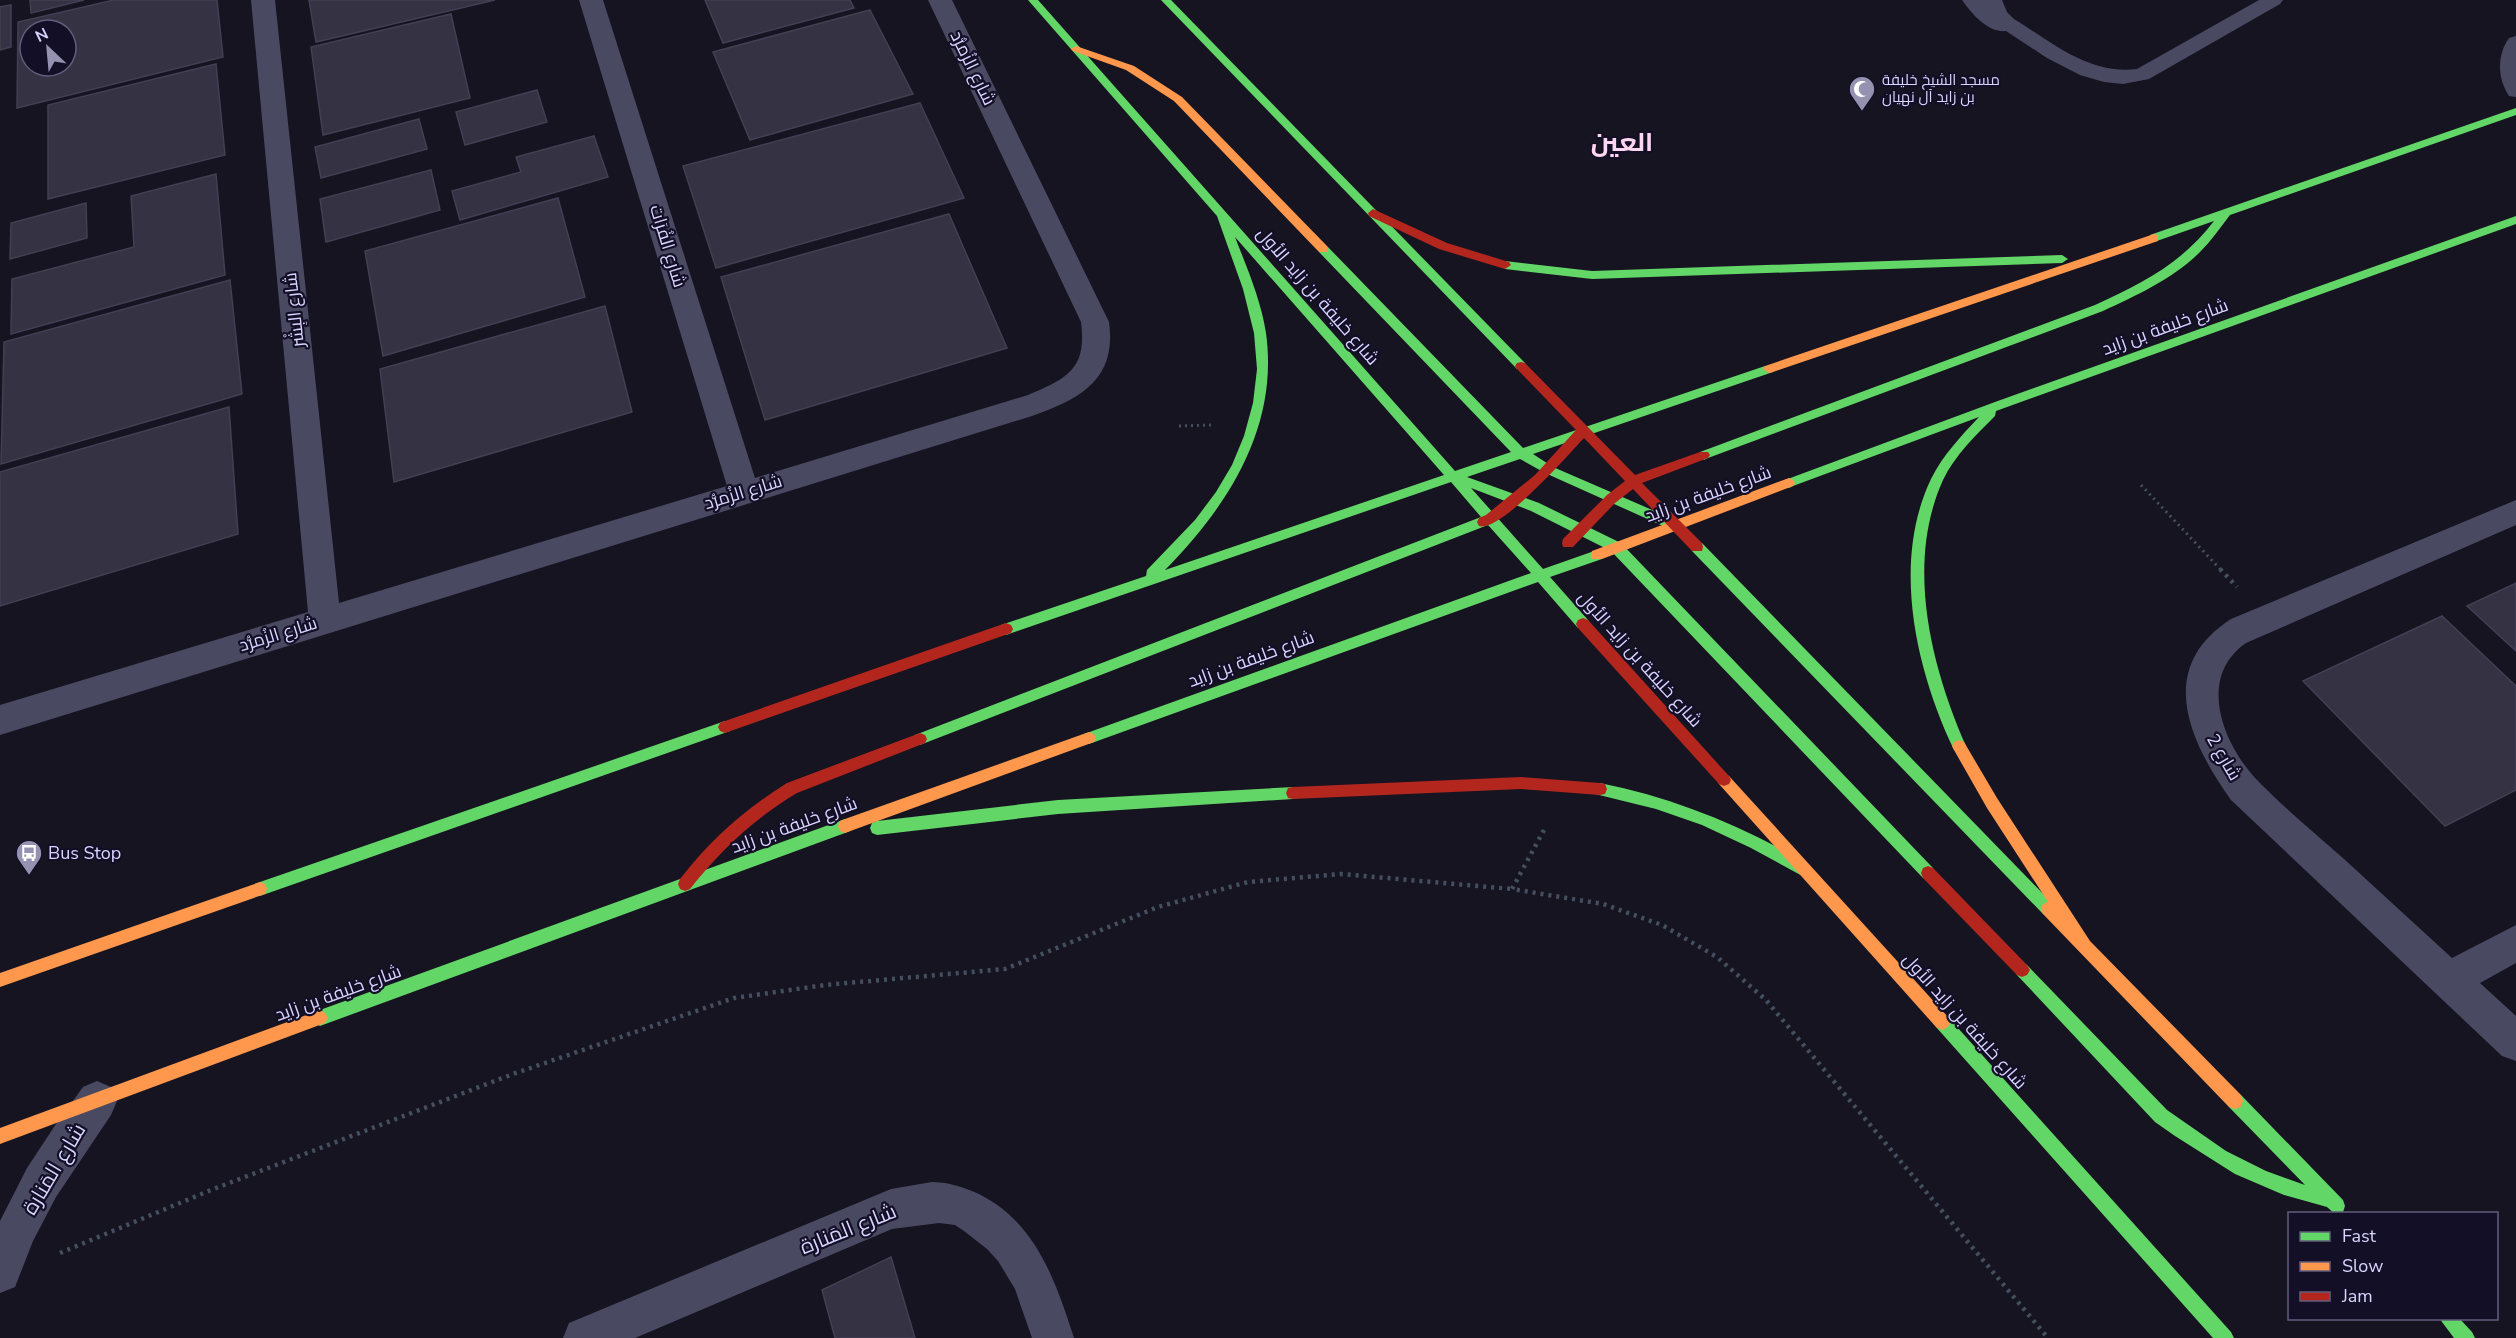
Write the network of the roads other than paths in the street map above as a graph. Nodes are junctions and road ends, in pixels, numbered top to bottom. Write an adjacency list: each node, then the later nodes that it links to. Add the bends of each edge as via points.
1 (263, 0): 35 (street, شارع البِشْر)
2 (591, 0): 25 (street, شارع الفُرَات)
3 (940, 0): 25 (street, شارع الزُمرُّد, via 1095,322 1097,354 1077,383 1052,398)
4 (1033, 0): 11 (main road, شارع خليفة بن زايد الأول)
5 (1972, 0): 9 (lane, via 1990,20)
6 (1992, 0): 9 (lane, via 2007,23)
7 (2273, 0): 9 (lane, via 2142,75 2129,78 2085,71)
8 (1168, 1): 14 (main road)
9 (2026, 34)
10 (2516, 42): 12 (lane, via 2509,59)
11 (1076, 49): 16 (main road, شارع خليفة بن زايد الأول); 21 (main road, via 1145,74 1178,99)
12 (2516, 92)
13 (2516, 111): 15 (main road)
14 (1374, 213): 18 (main road, via 1453,250 1491,262 1558,274); 20 (main road)
15 (2226, 213): 18 (main road); 24 (main road, via 2198,249 2178,266 2099,308)
16 (1222, 214): 23 (main road, شارع خليفة بن زايد الأول); 34 (main road, via 1260,334 1260,396 1251,440 1238,470 1199,527)
17 (2516, 220): 19 (main road, شارع خليفة بن زايد)
18 (2098, 257): 20 (main road)
19 (1999, 405): 30 (main road, شارع خليفة بن زايد); 40 (main road, via 1953,453 1923,511 1917,544 1926,647 1944,712 1959,747)
20 (1584, 430): 21 (main road); 22 (main road); 24 (main road)
21 (1520, 452): 22 (main road); 23 (main road)
22 (1549, 470): 26 (main road); 27 (main road)
23 (1451, 476): 26 (main road); 29 (main road, شارع خليفة بن زايد الأول); 34 (main road)
24 (1634, 481): 27 (main road); 30 (main road)
25 (744, 492): 35 (street, شارع الزُمرُّد)
26 (1518, 498): 29 (main road); 31 (main road)
27 (1611, 499): 30 (main road); 31 (main road)
28 (2516, 512): 43 (street, شارع 2, via 2242,629 2222,644 2208,664 2202,688 2211,740 2225,765 2259,805)
29 (1490, 519): 33 (main road, شارع خليفة بن زايد الأول); 39 (main road, via 792,788 738,821)
30 (1676, 526): 32 (main road, شارع خليفة بن زايد); 40 (main road)
31 (1582, 527): 32 (main road); 33 (main road)
32 (1616, 547): 33 (main road, شارع خليفة بن زايد); 47 (main road, via 2161,1116 2191,1141 2260,1180)
33 (1540, 573): 37 (main road, شارع خليفة بن زايد); 38 (main road, شارع خليفة بن زايد الأول)
34 (1144, 581): 42 (main road)
35 (325, 619): 36 (street, شارع الزُمرُّد)
36 (0, 720)
37 (823, 834): 38 (main road, via 1127,802 1569,784 1666,802 1761,843); 39 (main road, شارع خليفة بن زايد)
38 (1806, 871): 53 (main road, شارع خليفة بن زايد الأول)
39 (685, 884): 45 (main road, شارع خليفة بن زايد)
40 (2083, 943): 47 (main road)
41 (2516, 943): 43 (street)
42 (0, 980)
43 (2449, 980): 44 (street, شارع 2)
44 (2516, 1042)
45 (97, 1101): 46 (main road, شارع خليفة بن زايد); 49 (street, شارع المَنارة, via 62,1149 31,1202)
46 (0, 1136)
47 (2331, 1200): 48 (main road)
48 (2343, 1212)
49 (0, 1272)
50 (2449, 1320): 54 (main road)
51 (584, 1338): 52 (street, شارع المَنارة, via 891,1209 948,1203 975,1213 1010,1243 1031,1273)
52 (1053, 1338)
53 (2224, 1338)
54 (2466, 1338)

